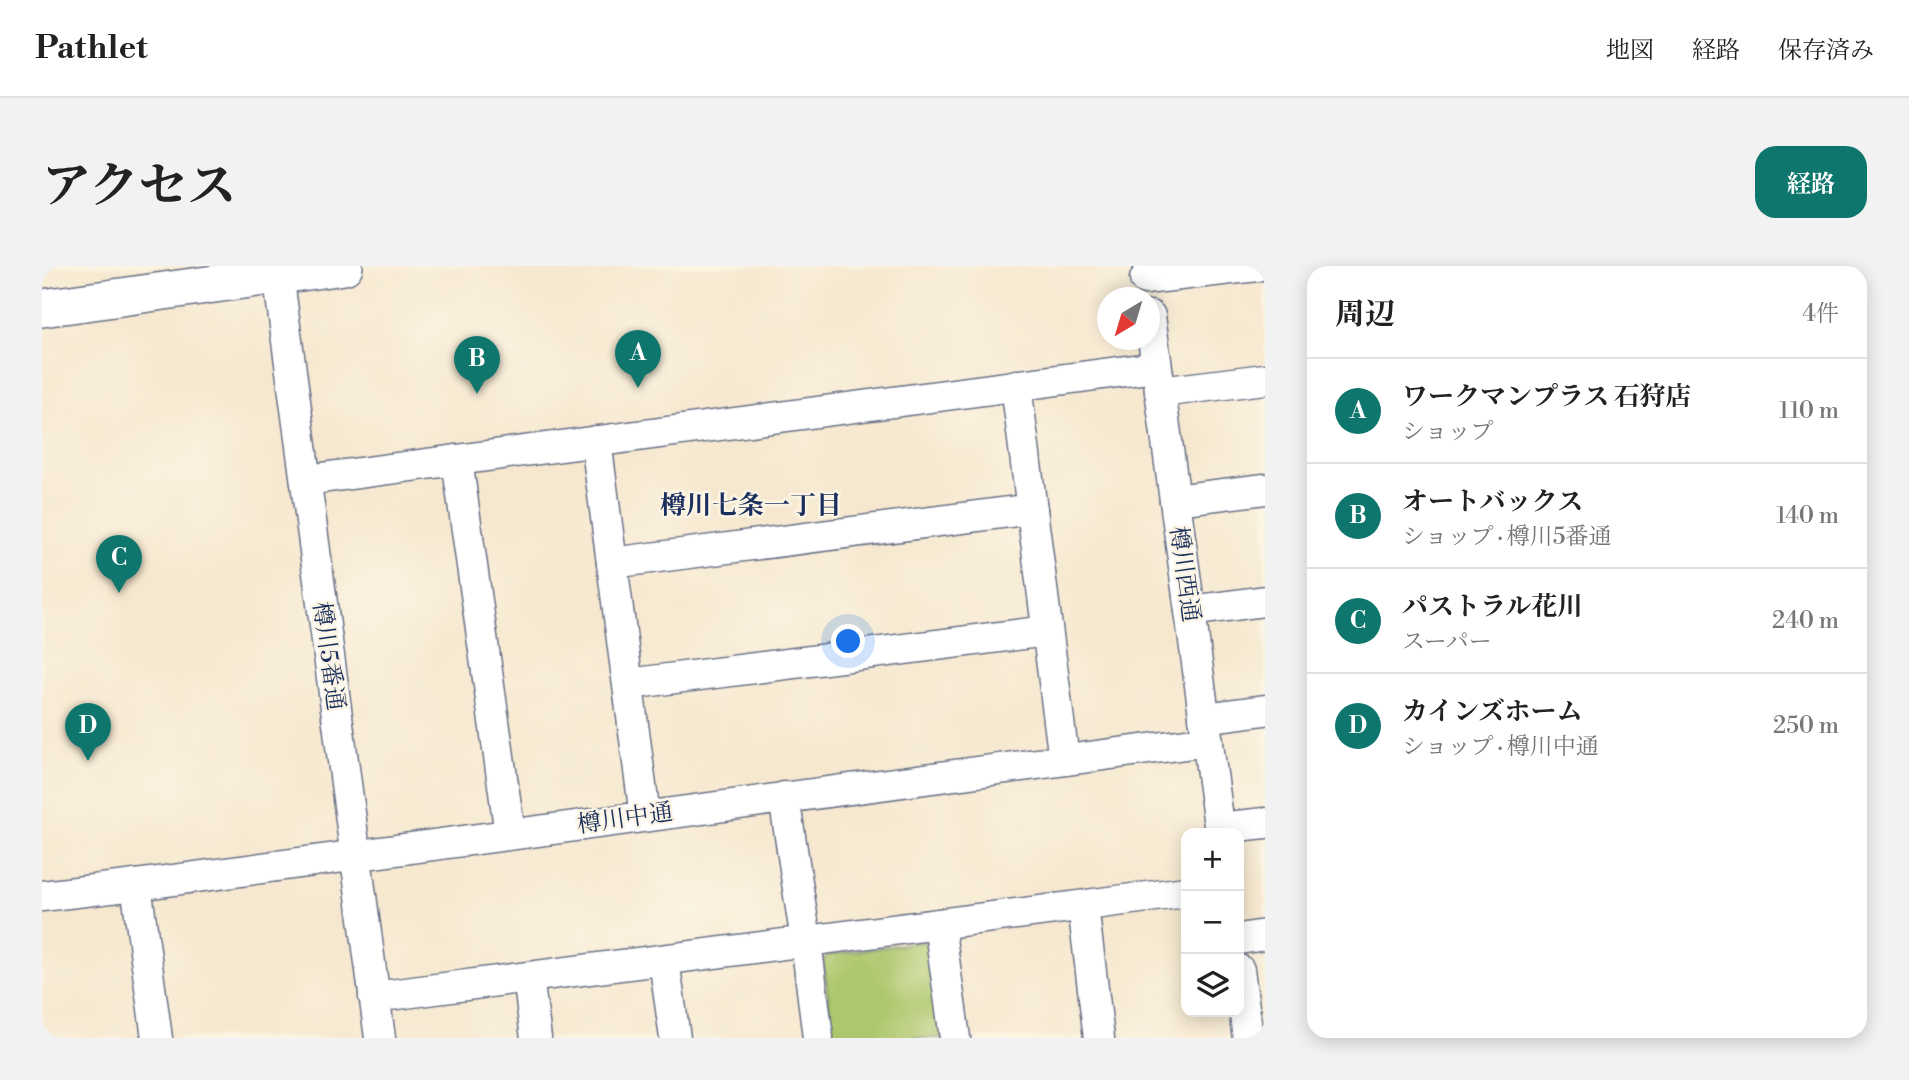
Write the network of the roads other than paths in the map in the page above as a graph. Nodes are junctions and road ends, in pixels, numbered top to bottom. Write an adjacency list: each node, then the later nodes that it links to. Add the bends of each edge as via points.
1 (344, 266): 3 (main road)
2 (1257, 266): 4 (street)
3 (278, 270): 5 (main road); 12 (street, 樽川5番通)
4 (1145, 281)
5 (42, 308)
6 (1154, 350): 7 (street, 樽川西通)
7 (1158, 379): 8 (street); 9 (street); 14 (street, 樽川西通)
8 (1265, 379)
9 (1016, 385): 10 (street); 15 (street)
10 (596, 441): 11 (street); 16 (street)
11 (457, 460): 12 (street); 29 (street)
12 (306, 480): 30 (street, 樽川5番通)
13 (1265, 489): 14 (street)
14 (1175, 500): 18 (street, 樽川西通)
15 (1031, 509): 16 (street); 19 (street)
16 (612, 563): 20 (street)
17 (1265, 601): 18 (street)
18 (1190, 611): 22 (street, 樽川西通)
19 (1047, 631): 20 (street); 23 (street)
20 (628, 684): 25 (street)
21 (1265, 710): 22 (street, 樽川中通)
22 (1206, 729): 23 (street, 樽川中通); 27 (street, 樽川西通)
23 (1064, 760): 24 (street, 樽川中通)
24 (784, 797): 25 (street, 樽川中通); 38 (street)
25 (645, 816): 29 (street, 樽川中通)
26 (1265, 822): 28 (street)
27 (1220, 828)
28 (1235, 828)
29 (510, 834): 30 (street, 樽川中通)
30 (355, 854): 31 (street, 樽川中通); 41 (street, 樽川5番通)
31 (136, 885): 33 (street, 樽川中通); 43 (street)
32 (1181, 893): 34 (street)
33 (42, 896)
34 (1083, 906): 35 (street); 49 (street)
35 (939, 924): 38 (street); 48 (street)
36 (1265, 935): 37 (street)
37 (1244, 938)
38 (806, 941): 39 (street); 47 (street)
39 (664, 960): 40 (street); 46 (street)
40 (528, 977): 41 (street); 45 (street)
41 (374, 997): 44 (street, 樽川5番通)
42 (1244, 1008): 50 (street)
43 (157, 1038)
44 (380, 1038)
45 (536, 1038)
46 (675, 1038)
47 (818, 1038)
48 (955, 1038)
49 (1100, 1038)
50 (1248, 1038)

